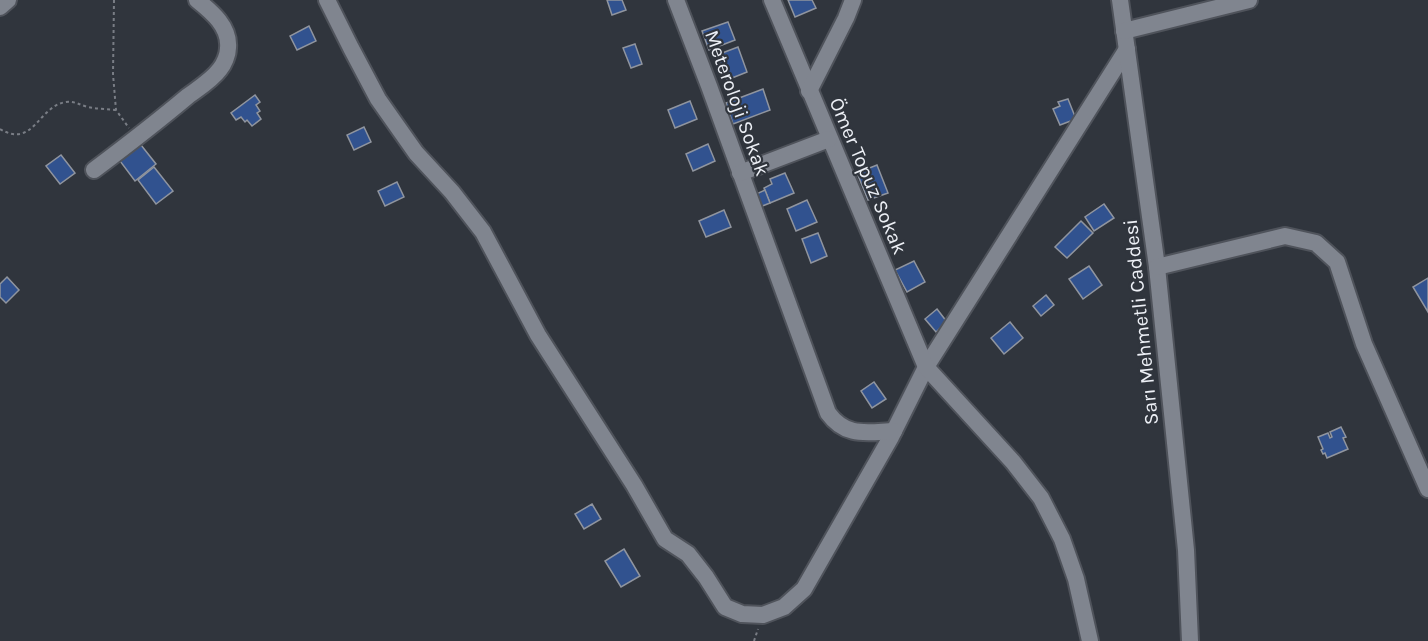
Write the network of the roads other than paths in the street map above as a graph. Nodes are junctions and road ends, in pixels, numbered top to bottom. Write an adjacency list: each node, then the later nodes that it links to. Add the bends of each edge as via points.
1 (8, 0): 9 (street)
2 (197, 0): 14 (street, via 221,23 227,37 228,48 219,70)
3 (327, 0): 18 (street, via 378,99 416,153 483,232 538,334 665,540 688,554 725,607 742,614 762,615 784,607 804,589)
4 (676, 0): 15 (street, Meteroloji Sokak)
5 (772, 0): 12 (street, Ömer Topuz Sokak)
6 (853, 0): 12 (street)
7 (1120, 0): 10 (street, Sarı Mehmetli Caddesi)
8 (1248, 0): 10 (street)
9 (0, 7)
10 (1124, 31): 11 (street, Sarı Mehmetli Caddesi)
11 (1127, 49): 16 (street, Sarı Mehmetli Caddesi); 17 (street)
12 (809, 91): 13 (street, Ömer Topuz Sokak)
13 (829, 139): 15 (street); 17 (street, Ömer Topuz Sokak)
14 (94, 170)
15 (740, 173): 18 (street, Meteroloji Sokak, via 828,413 837,424 851,431)
16 (1157, 267): 19 (street, via 1285,236 1316,243 1337,262 1364,344); 21 (street, Sarı Mehmetli Caddesi, via 1186,550)
17 (926, 367): 18 (street); 20 (street, Ömer Topuz Sokak, via 1041,498 1062,539 1076,579)
18 (894, 431)
19 (1428, 489)
20 (1090, 641)
21 (1190, 641)

